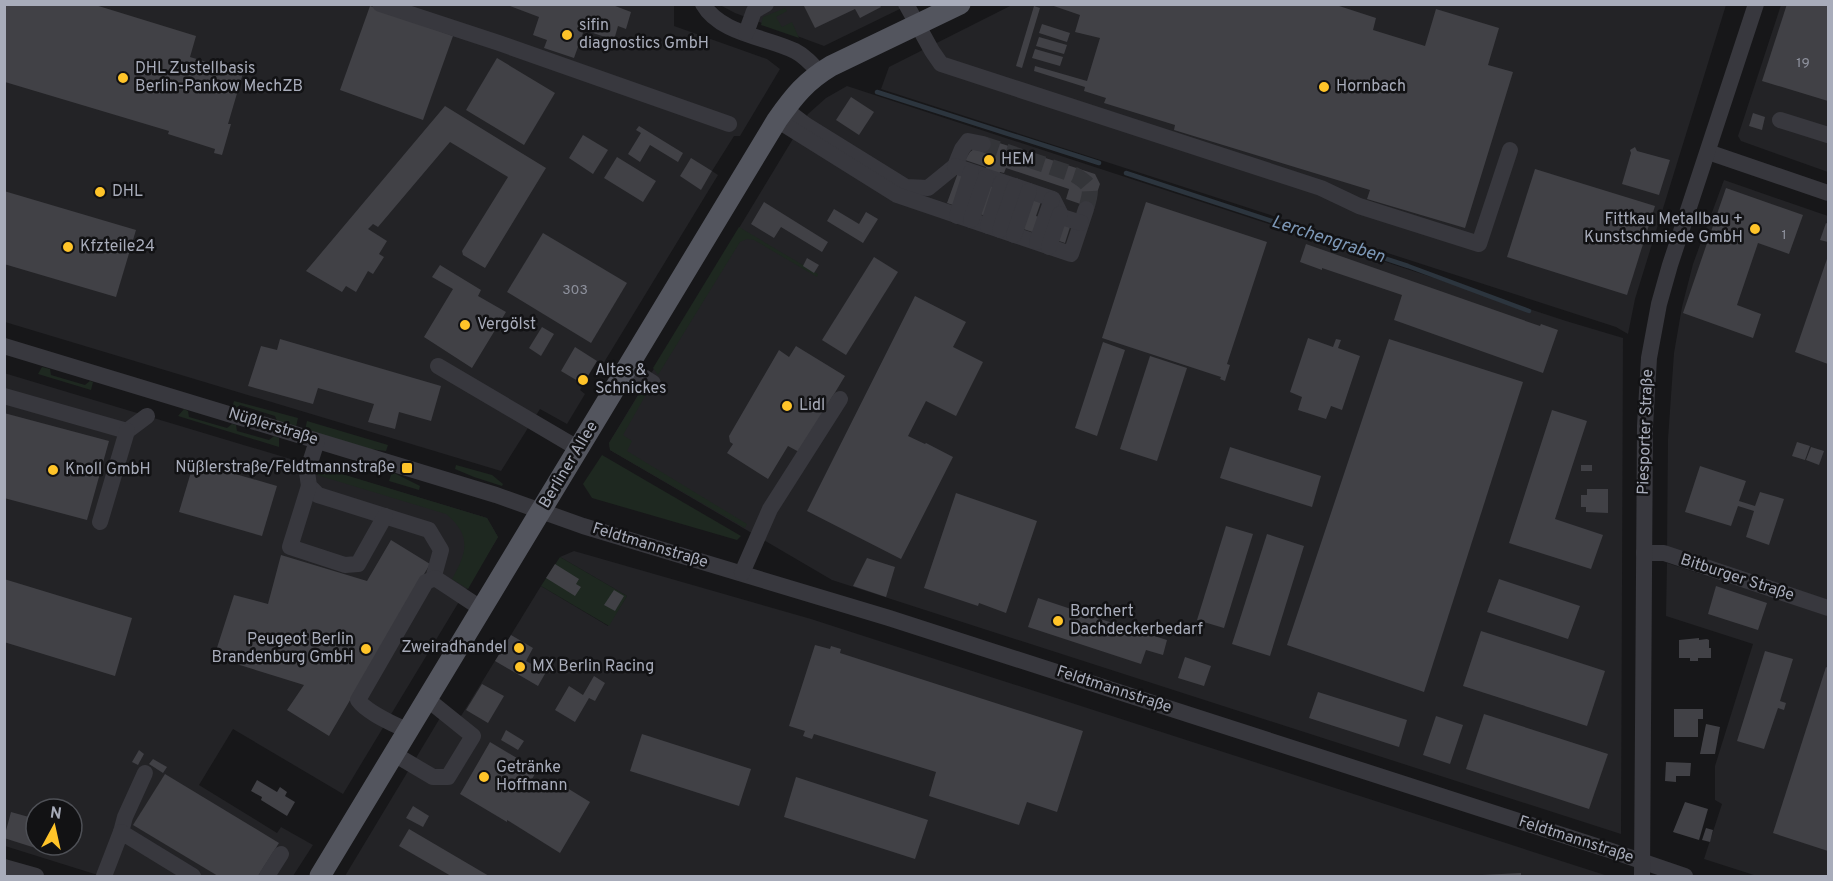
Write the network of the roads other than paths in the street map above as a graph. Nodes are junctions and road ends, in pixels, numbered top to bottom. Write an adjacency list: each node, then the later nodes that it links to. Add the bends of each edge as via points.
1 (380, 4): 7 (street)
2 (703, 4): 9 (street, via 712,17)
3 (766, 4): 9 (street, via 754,11)
4 (906, 4): 8 (street)
5 (960, 4): 8 (main road, Berliner Allee)
6 (1756, 4): 17 (street, Piesporter Straße)
7 (424, 12): 13 (street, via 499,43)
8 (918, 26): 10 (main road, Berliner Allee); 16 (street, via 941,64 1479,244)
9 (746, 33): 10 (street, via 794,51)
10 (826, 70): 11 (main road, Berliner Allee, via 800,89)
11 (781, 114): 18 (street, via 806,125 906,187 928,188); 21 (street, via 897,195); 25 (main road, Berliner Allee)
12 (1780, 120): 14 (street)
13 (729, 124)
14 (1828, 135)
15 (983, 144): 18 (street, via 968,141 962,149)
16 (1510, 150)
17 (1708, 152): 19 (street); 37 (street, Piesporter Straße, via 1670,265 1650,352)
18 (993, 179): 20 (street); 21 (street); 21 (street); 21 (street)
19 (1828, 193)
20 (1052, 199): 22 (street); 22 (street, via 1074,216)
21 (986, 225): 22 (street)
22 (1049, 246)
23 (4, 346): 31 (street, Nüßlerstraße)
24 (438, 366): 32 (street)
25 (628, 367): 26 (street); 32 (main road, Berliner Allee)
26 (653, 383)
27 (4, 396): 30 (street)
28 (840, 399): 38 (street, via 770,509)
29 (147, 416): 30 (street)
30 (127, 431): 36 (street)
31 (317, 441): 33 (street, via 307,472); 34 (street, Nüßlerstraße)
32 (579, 449): 34 (main road, Berliner Allee)
33 (309, 486): 35 (street, via 318,495); 35 (street, via 290,547 345,565 358,564)
34 (541, 511): 38 (street, Feldtmannstraße); 41 (main road, Berliner Allee)
35 (385, 516): 39 (street, via 429,530 441,550)
36 (100, 522)
37 (1644, 553): 40 (street, Bitburger Straße, via 1664,553); 49 (street, Piesporter Straße)
38 (742, 573): 49 (street, Feldtmannstraße, via 1612,851)
39 (433, 579): 41 (street); 43 (street, via 426,582 358,700)
40 (1828, 608)
41 (482, 609): 42 (main road, Berliner Allee)
42 (428, 699): 43 (main road, Berliner Allee); 44 (street, via 473,736 448,777 433,777)
43 (408, 731): 44 (main road, Berliner Allee)
44 (394, 754): 54 (main road, Berliner Allee)
45 (145, 773): 46 (street)
46 (121, 832): 51 (street); 52 (street)
47 (281, 854): 53 (street)
48 (4, 867): 50 (street)
49 (1642, 869): 55 (street, Feldtmannstraße)
50 (36, 876)
51 (104, 876)
52 (193, 876)
53 (267, 876)
54 (320, 876)
55 (1685, 876)

